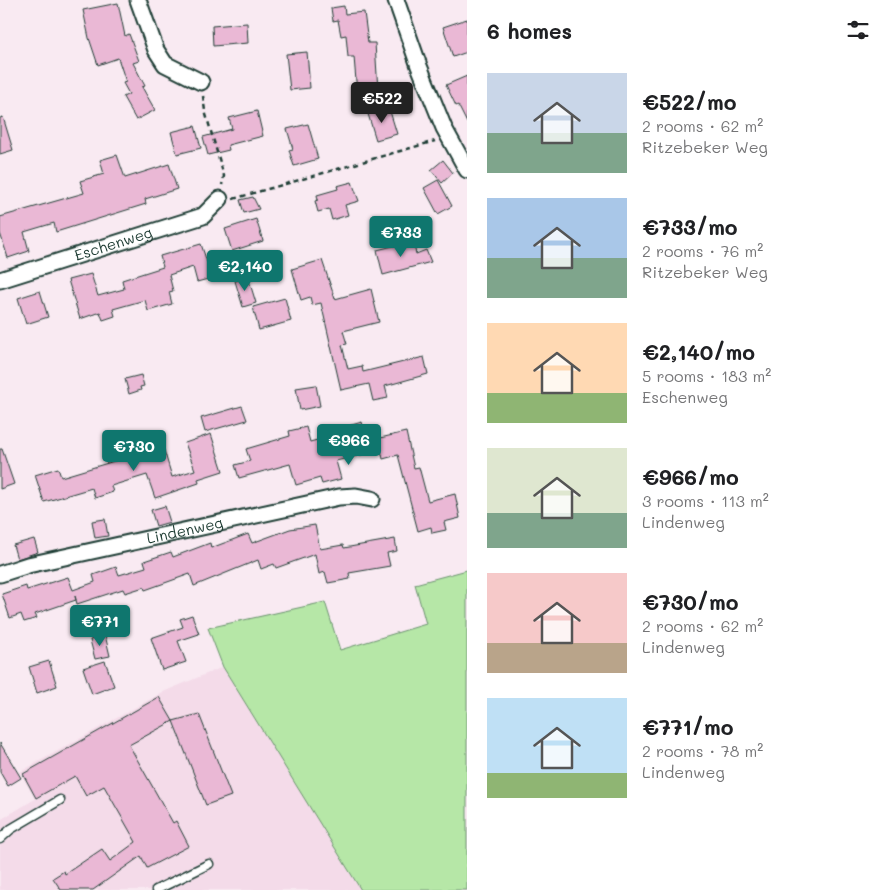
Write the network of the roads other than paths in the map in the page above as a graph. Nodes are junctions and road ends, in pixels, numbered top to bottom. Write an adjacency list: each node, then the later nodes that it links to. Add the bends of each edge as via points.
1 (138, 0): 3 (street, via 156,50 165,64)
2 (396, 0): 4 (street, via 448,137)
3 (201, 82)
4 (467, 170)
5 (220, 199): 6 (street, Eschenweg, via 203,216)
6 (0, 280)
7 (372, 499): 8 (street, Lindenweg, via 339,497 28,565)
8 (0, 574)
9 (60, 800): 10 (lane)
10 (0, 839)
11 (209, 864): 12 (lane)
12 (156, 890)

